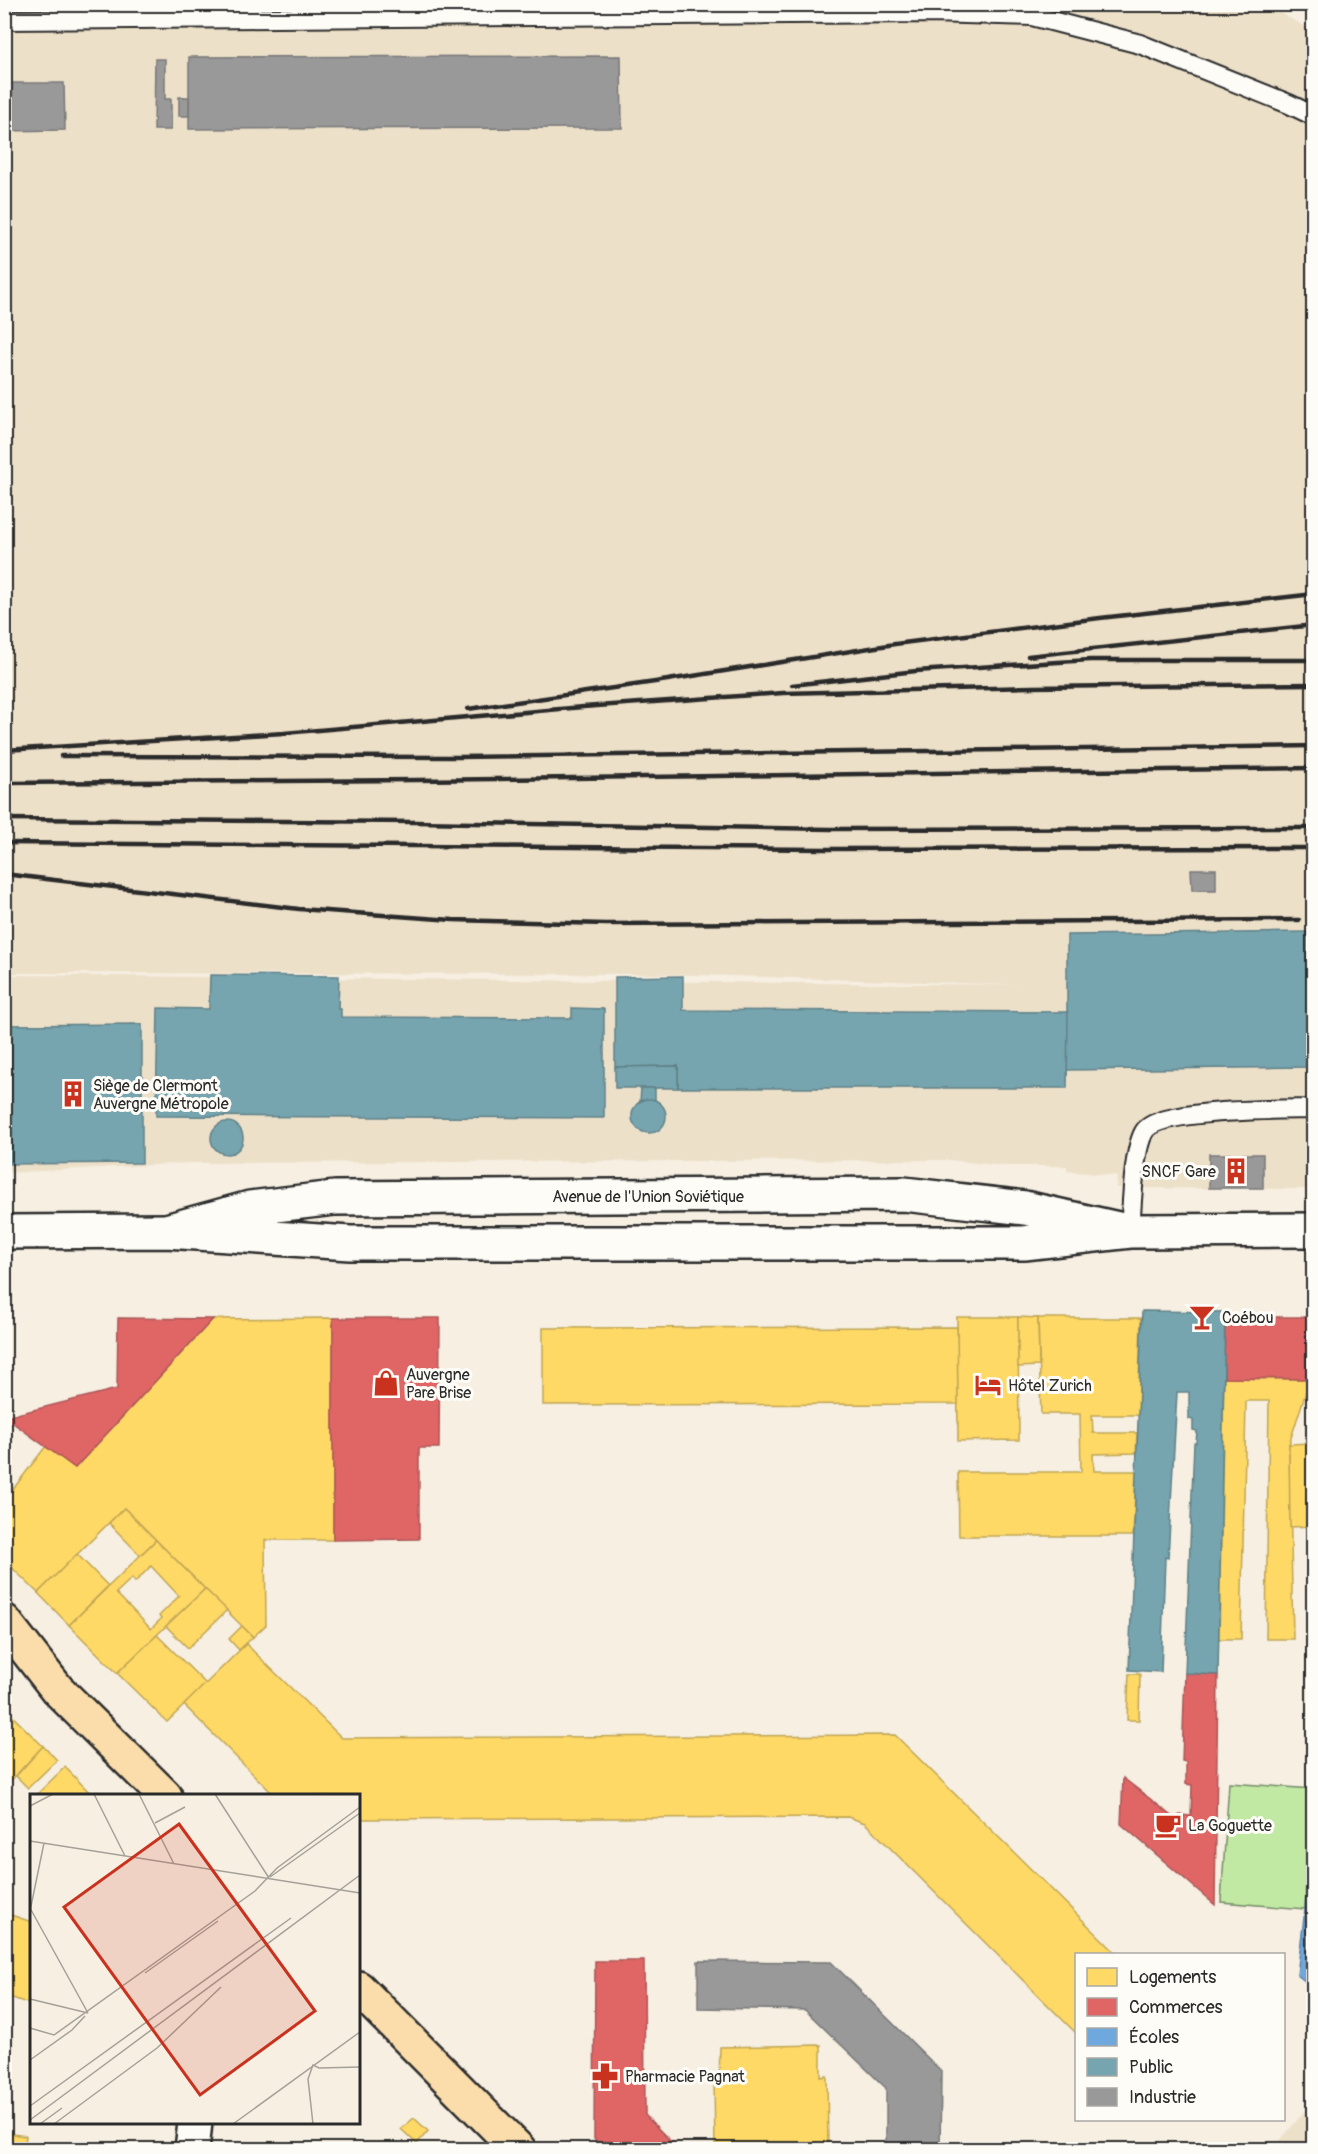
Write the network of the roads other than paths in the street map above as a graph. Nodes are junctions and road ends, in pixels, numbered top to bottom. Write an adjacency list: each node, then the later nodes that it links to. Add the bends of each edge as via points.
1 (4, 20): 2 (lane, via 1032,16 1140,44)
2 (1314, 116)
3 (1314, 1109): 6 (lane, via 1202,1113 1160,1120 1145,1129 1138,1145)
4 (1314, 1230): 6 (street, Avenue de l'Union Soviétique)
5 (166, 1231): 6 (street, Avenue de l'Union Soviétique, via 350,1243 1024,1243); 6 (street, Avenue de l'Union Soviétique, via 250,1208 335,1198 904,1194 1025,1208); 7 (street, Avenue de l'Union Soviétique)
6 (1130, 1231)
7 (4, 1232)
8 (4, 1621): 9 (main road, via 57,1689)
9 (163, 1794)
10 (360, 1990): 13 (main road)
11 (195, 2124): 12 (street)
12 (192, 2150)
13 (519, 2150)

